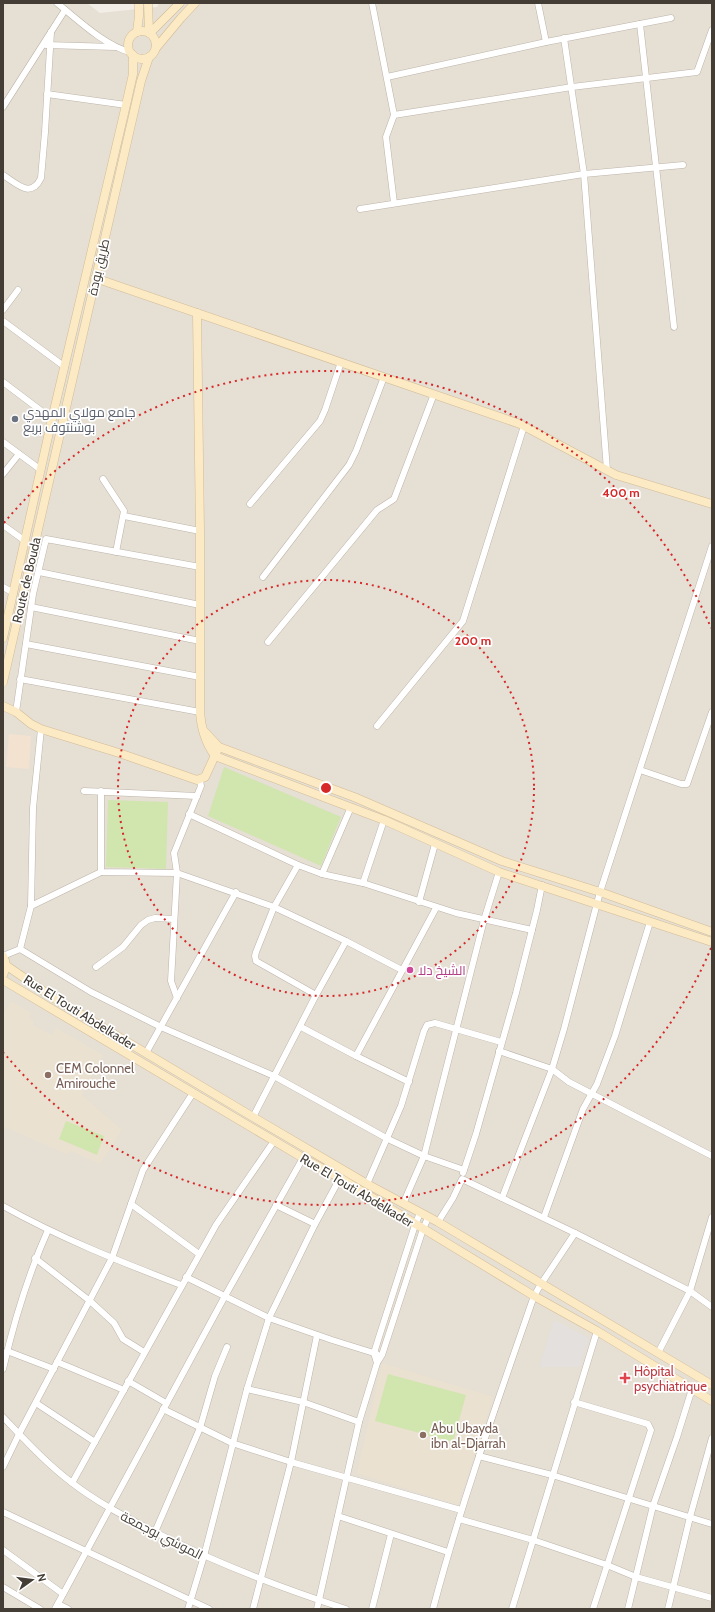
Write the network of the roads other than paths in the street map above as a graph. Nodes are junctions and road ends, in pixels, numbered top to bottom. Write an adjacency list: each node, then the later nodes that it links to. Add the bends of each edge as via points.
1 (57, 3): 8 (street)
2 (139, 3): 13 (street)
3 (148, 3): 14 (street)
4 (180, 3): 14 (street)
5 (195, 3): 20 (street)
6 (372, 3): 23 (street)
7 (538, 3): 16 (street)
8 (65, 10): 12 (street); 19 (street)
9 (671, 18): 10 (street)
10 (640, 24): 15 (street); 24 (street)
11 (712, 30): 24 (street, via 697,72)
12 (51, 32): 17 (street); 18 (street)
13 (137, 32): 14 (street); 21 (street, via 130,38 128,47)
14 (150, 33): 20 (street, via 155,40)
15 (564, 38): 16 (street); 25 (street)
16 (546, 42): 23 (street)
17 (43, 45): 18 (street); 28 (street)
18 (50, 46): 19 (street); 26 (street)
19 (115, 47): 21 (street)
20 (156, 48): 22 (street)
21 (132, 53): 22 (street, via 141,59); 27 (street, طريق بودة, via 133,74)
22 (149, 57): 37 (street, طريق بودة, via 142,75)
23 (387, 77): 29 (street)
24 (646, 79): 25 (street); 31 (street)
25 (572, 88): 29 (street); 32 (street)
26 (47, 94): 27 (street); 33 (street, via 41,178 38,185 31,190 26,189)
27 (126, 106): 35 (street, طريق بودة)
28 (3, 107)
29 (394, 115): 34 (street, via 386,137)
30 (683, 165): 31 (street)
31 (656, 167): 32 (street); 43 (street)
32 (584, 174): 34 (street); 54 (street)
33 (3, 175)
34 (394, 203): 36 (street)
35 (102, 208): 37 (street); 45 (street, طريق بودة)
36 (360, 209)
37 (111, 210): 38 (street, طريق بودة)
38 (95, 278): 41 (street); 56 (street, طريق بودة)
39 (18, 290): 40 (street)
40 (3, 310)
41 (197, 313): 44 (street); 62 (street)
42 (3, 321): 45 (street)
43 (674, 327)
44 (341, 362): 46 (street); 58 (street, via 320,421)
45 (65, 367): 49 (street, طريق بودة)
46 (384, 377): 48 (street); 68 (street, via 349,465)
47 (3, 382): 49 (street)
48 (434, 394): 50 (street); 75 (street, via 394,499 377,510)
49 (52, 419): 53 (street, طريق بودة)
50 (524, 426): 54 (street); 84 (street, via 464,621)
51 (3, 442): 52 (street)
52 (19, 454): 53 (street); 55 (street)
53 (41, 470): 63 (street, Route de Bouda)
54 (607, 470): 59 (street)
55 (3, 474)
56 (50, 477): 79 (street, Route de Bouda)
57 (103, 479): 60 (street, via 122,507)
58 (250, 504)
59 (712, 504)
60 (124, 516): 62 (street); 65 (street)
61 (3, 525): 63 (street)
62 (200, 531): 66 (street)
63 (25, 541): 70 (street, Route de Bouda)
64 (712, 546): 89 (street)
65 (116, 552): 66 (street); 67 (street, via 47,538)
66 (200, 568): 71 (street)
67 (38, 572): 71 (street); 72 (street)
68 (263, 577)
69 (3, 587): 70 (street)
70 (14, 593): 73 (street, Route de Bouda)
71 (200, 605): 74 (street)
72 (31, 607): 74 (street); 76 (street)
73 (3, 638)
74 (200, 641): 77 (street)
75 (268, 642)
76 (26, 644): 77 (street); 78 (street)
77 (200, 677): 82 (street)
78 (20, 679): 81 (street); 82 (street)
79 (3, 682)
80 (3, 706): 81 (street)
81 (16, 712): 86 (street)
82 (200, 712): 85 (street)
83 (712, 712): 89 (street, via 687,784)
84 (377, 726)
85 (201, 727): 87 (street); 88 (street)
86 (41, 729): 90 (street); 109 (street, via 33,808)
87 (219, 747): 88 (street); 106 (street, via 354,797 502,861)
88 (215, 756): 90 (street, via 205,777); 94 (street)
89 (640, 770): 106 (street)
90 (200, 780): 93 (street, via 201,786)
91 (84, 791): 92 (street)
92 (101, 791): 93 (street); 99 (street)
93 (197, 796): 95 (street)
94 (351, 807): 96 (street); 102 (street)
95 (189, 814): 98 (street); 101 (street, via 174,854)
96 (384, 820): 97 (street); 103 (street)
97 (435, 844): 100 (street); 107 (street)
98 (298, 865): 102 (street); 110 (street)
99 (102, 872): 101 (street); 109 (street)
100 (499, 872): 104 (street); 113 (street)
101 (177, 873): 105 (street); 112 (street)
102 (322, 874): 103 (street)
103 (363, 883): 107 (street)
104 (542, 885): 108 (street); 115 (street)
105 (236, 892): 110 (street); 127 (street)
106 (600, 892): 108 (street); 116 (street)
107 (419, 902): 111 (street)
108 (598, 904): 114 (street); 135 (street)
109 (31, 906): 119 (street)
110 (274, 907): 117 (street); 126 (street, via 256,952 256,961)
111 (436, 908): 113 (street); 123 (street)
112 (174, 919): 122 (street, via 148,920 123,947); 127 (street, via 171,981)
113 (484, 920): 115 (street); 130 (street)
114 (650, 922): 118 (street); 139 (street, via 615,1036)
115 (532, 930): 131 (street)
116 (712, 932)
117 (346, 941): 123 (street); 126 (street)
118 (712, 942)
119 (20, 949): 120 (street); 128 (street, via 91,992)
120 (3, 956): 121 (street)
121 (6, 966): 124 (street); 133 (street, Rue El Touti Abdelkader, via 52,997)
122 (96, 967)
123 (402, 970): 134 (street)
124 (3, 975)
125 (3, 980): 138 (street, Rue El Touti Abdelkader)
126 (316, 995): 129 (street)
127 (177, 998): 128 (street)
128 (161, 1027): 133 (street); 136 (street)
129 (301, 1027): 134 (street); 136 (street)
130 (456, 1029): 131 (street); 137 (street, via 435,1023 427,1025); 143 (street)
131 (501, 1042): 132 (street)
132 (499, 1051): 135 (street); 146 (street)
133 (146, 1053): 140 (street, Rue El Touti Abdelkader)
134 (356, 1056): 137 (street)
135 (552, 1069): 139 (street); 150 (street)
136 (274, 1076): 140 (street); 141 (street)
137 (409, 1082): 141 (street)
138 (193, 1093): 142 (street, Rue El Touti Abdelkader); 151 (street, via 143,1170)
139 (592, 1094): 144 (street); 156 (street, via 581,1114)
140 (253, 1117): 149 (street, Rue El Touti Abdelkader)
141 (388, 1139): 143 (street); 149 (street)
142 (274, 1141): 145 (street, Rue El Touti Abdelkader); 165 (street)
143 (424, 1156): 146 (street); 153 (street)
144 (712, 1156)
145 (303, 1158): 147 (street, Rue El Touti Abdelkader); 152 (street)
146 (464, 1170): 148 (street)
147 (340, 1178): 160 (street); 161 (street, Rue El Touti Abdelkader)
148 (462, 1179): 150 (street); 159 (street)
149 (368, 1184): 153 (street, Rue El Touti Abdelkader)
150 (502, 1198): 156 (street)
151 (131, 1204): 165 (street); 167 (street)
152 (276, 1204): 160 (street); 174 (street)
153 (403, 1204): 155 (street, Rue El Touti Abdelkader)
154 (3, 1206): 163 (street)
155 (420, 1213): 158 (street, Rue El Touti Abdelkader); 161 (street)
156 (544, 1217): 164 (street)
157 (712, 1217): 173 (street)
158 (428, 1218): 159 (street, Rue El Touti Abdelkader); 162 (street)
159 (438, 1222): 168 (street, Rue El Touti Abdelkader)
160 (315, 1224): 180 (street)
161 (415, 1225): 162 (street, Rue El Touti Abdelkader); 176 (street)
162 (423, 1229): 172 (street, Rue El Touti Abdelkader); 178 (street)
163 (48, 1230): 166 (street); 167 (street)
164 (575, 1233): 170 (street); 173 (street)
165 (199, 1254): 169 (street)
166 (36, 1258): 177 (street); 184 (street, via 16,1313)
167 (112, 1258): 171 (street); 177 (street)
168 (524, 1274): 170 (street, Rue El Touti Abdelkader); 172 (street)
169 (186, 1277): 171 (street); 174 (street)
170 (541, 1284): 175 (street); 187 (street, Rue El Touti Abdelkader)
171 (181, 1285): 185 (street)
172 (517, 1286): 175 (street, Rue El Touti Abdelkader)
173 (690, 1291): 179 (street); 187 (street)
174 (225, 1296): 180 (street); 202 (street)
175 (534, 1296): 181 (street, Rue El Touti Abdelkader); 211 (street)
176 (391, 1298): 178 (street); 186 (street)
177 (90, 1301): 185 (street, via 114,1323 123,1339); 189 (street)
178 (400, 1301): 188 (street)
179 (712, 1307)
180 (269, 1318): 182 (street); 195 (street)
181 (597, 1331): 196 (street, Rue El Touti Abdelkader); 200 (street)
182 (317, 1335): 186 (street); 199 (street)
183 (227, 1347): 206 (street, via 215,1376)
184 (7, 1351): 191 (street); 192 (street)
185 (144, 1352): 193 (street)
186 (374, 1353): 188 (street); 190 (street)
187 (658, 1353): 194 (street, Rue El Touti Abdelkader)
188 (382, 1355): 190 (street)
189 (57, 1362): 192 (street); 197 (street)
190 (377, 1363): 205 (street)
191 (3, 1369)
192 (54, 1369): 201 (street)
193 (128, 1381): 197 (street); 202 (street)
194 (712, 1385)
195 (247, 1389): 199 (street); 210 (street)
196 (692, 1389): 198 (street, Rue El Touti Abdelkader); 218 (street)
197 (124, 1390): 209 (street)
198 (712, 1401)
199 (303, 1402): 205 (street); 212 (street)
200 (574, 1402): 214 (street); 217 (street, via 651,1427 651,1434)
201 (36, 1403): 207 (street); 209 (street)
202 (166, 1403): 203 (street)
203 (163, 1410): 206 (street); 219 (street)
204 (3, 1417): 207 (street, الموشي بوجمعة)
205 (360, 1422): 215 (street)
206 (200, 1428): 210 (street); 226 (street)
207 (19, 1434): 213 (street); 216 (street, الموشي بوجمعة)
208 (712, 1438): 223 (street)
209 (95, 1442): 216 (street)
210 (232, 1443): 212 (street); 232 (street)
211 (479, 1456): 214 (street); 220 (street)
212 (291, 1462): 215 (street); 235 (street)
213 (3, 1467)
214 (552, 1475): 217 (street); 228 (street)
215 (347, 1477): 220 (street); 222 (street)
216 (72, 1483): 219 (street, الموشي بوجمعة)
217 (629, 1498): 218 (street); 233 (street)
218 (654, 1506): 223 (street); 234 (street)
219 (110, 1509): 226 (street, الموشي بوجمعة); 230 (street)
220 (461, 1510): 224 (street)
221 (3, 1512): 230 (street)
222 (338, 1516): 227 (street); 241 (street)
223 (690, 1517): 225 (street); 237 (street)
224 (459, 1519): 228 (street); 231 (street)
225 (712, 1524)
226 (154, 1532): 232 (street, الموشي بوجمعة)
227 (391, 1534): 231 (street); 250 (street)
228 (533, 1540): 233 (street); 252 (street)
229 (3, 1550): 238 (street)
230 (88, 1551): 238 (street); 240 (street)
231 (448, 1552): 251 (street)
232 (204, 1556): 235 (street, الموشي بوجمعة); 240 (street)
233 (607, 1565): 234 (street); 253 (street)
234 (636, 1577): 237 (street); 254 (street)
235 (262, 1580): 241 (street, الموشي بوجمعة); 247 (street)
236 (3, 1587): 243 (street)
237 (673, 1588): 239 (street); 255 (street)
238 (63, 1594): 242 (street)
239 (712, 1598)
240 (191, 1599): 245 (street); 246 (street)
241 (318, 1600): 248 (street); 249 (street, الموشي بوجمعة)
242 (56, 1606): 244 (street)
243 (40, 1609)
244 (68, 1609)
245 (188, 1609)
246 (209, 1609)
247 (253, 1609)
248 (317, 1609)
249 (346, 1609)
250 (372, 1609)
251 (433, 1609)
252 (512, 1609)
253 (593, 1609)
254 (628, 1609)
255 (668, 1609)

